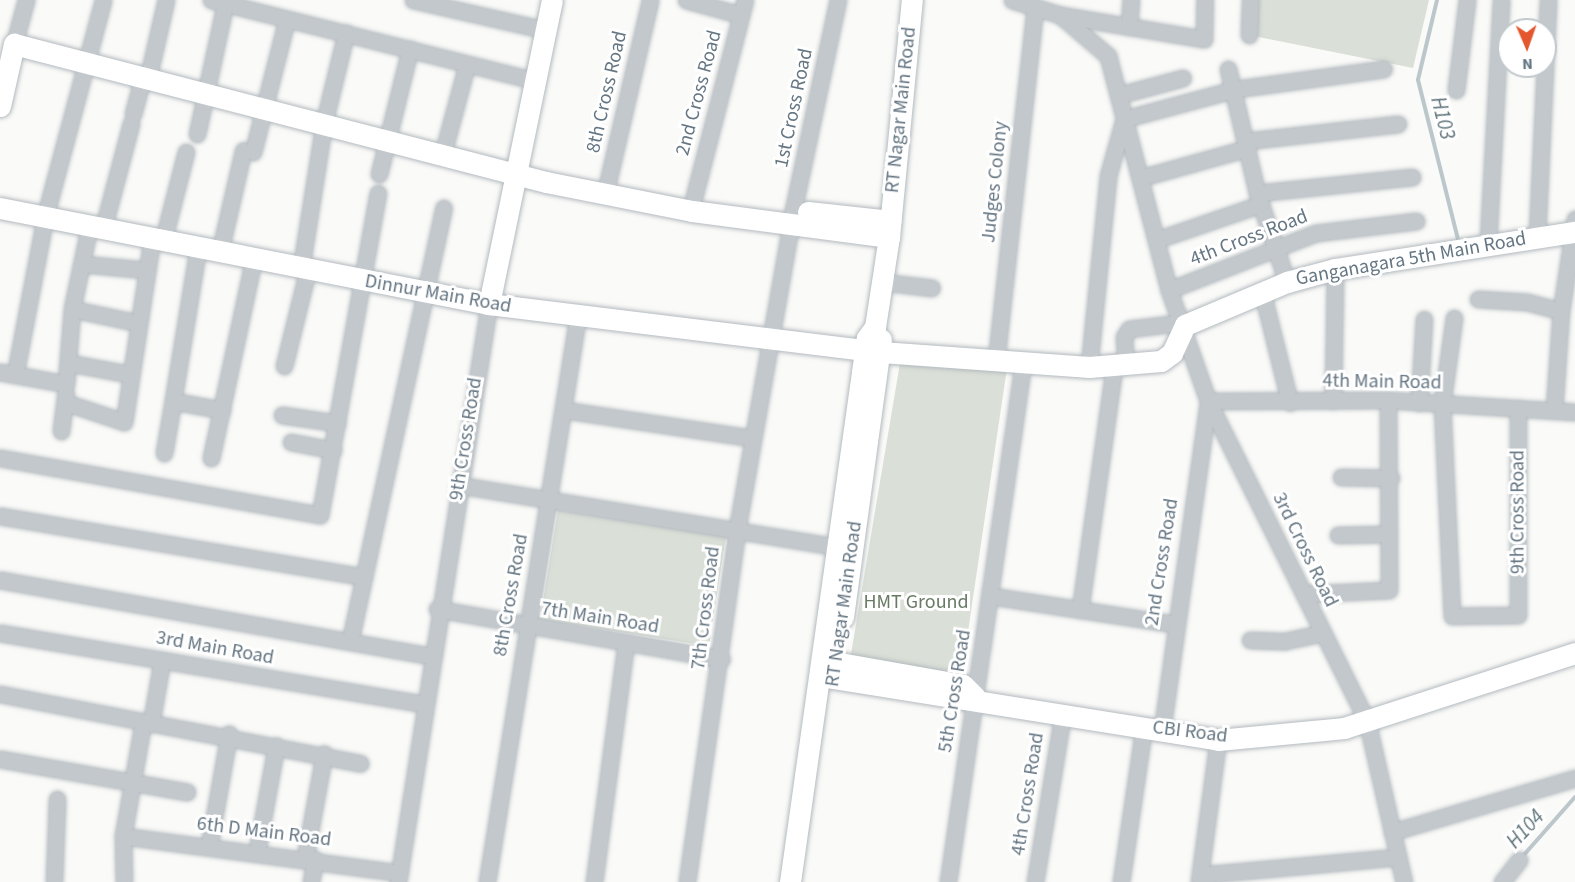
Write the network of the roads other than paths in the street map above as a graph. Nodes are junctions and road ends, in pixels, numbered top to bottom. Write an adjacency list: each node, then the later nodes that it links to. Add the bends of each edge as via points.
1 (26, 0): 26 (street)
2 (104, 0): 28 (street)
3 (166, 0): 32 (street)
4 (413, 0): 23 (street)
5 (552, 0): 23 (street, 9th Cross Road)
6 (650, 0): 53 (street, 8th Cross Road)
7 (686, 0): 18 (street)
8 (838, 0): 60 (street, 1st Cross Road)
9 (912, 0): 64 (street, RT Nagar Main Road)
10 (1012, 0): 19 (street, 3rd Cross Road)
11 (1131, 0): 22 (street)
12 (1205, 0): 22 (street, via 1204,39)
13 (1250, 0): 25 (street)
14 (1467, 0): 37 (street)
15 (1501, 0): 68 (street)
16 (1548, 0): 65 (street)
17 (218, 2): 21 (street); 36 (street)
18 (743, 7): 55 (street, 2nd Cross Road)
19 (1035, 7): 20 (street, 3rd Cross Road); 95 (street, Judges Colony)
20 (1060, 8): 22 (street); 38 (street, 3rd Cross Road, via 1108,56)
21 (287, 19): 24 (street); 40 (street)
22 (1129, 27)
23 (545, 30): 34 (street, 9th Cross Road)
24 (346, 33): 27 (street); 42 (street)
25 (1249, 35)
26 (14, 44): 28 (street); 39 (street)
27 (410, 49): 29 (street); 45 (street)
28 (87, 62): 32 (street); 59 (street)
29 (467, 64): 34 (street); 48 (street)
30 (1228, 69): 35 (street)
31 (1384, 69): 35 (street)
32 (146, 77): 36 (street); 62 (street)
33 (1184, 78): 38 (street)
34 (535, 81): 49 (street, 9th Cross Road)
35 (1236, 89): 41 (street); 46 (street)
36 (204, 90): 40 (street); 44 (street)
37 (1456, 90)
38 (1119, 95): 41 (street, 3rd Cross Road)
39 (0, 106)
40 (264, 108): 42 (street); 71 (street)
41 (1124, 118): 52 (street, 3rd Cross Road); 99 (street, via 1108,176)
42 (324, 123): 45 (street); 74 (street)
43 (1398, 124): 46 (street)
44 (197, 134)
45 (385, 139): 48 (street); 50 (street)
46 (1247, 145): 52 (street); 56 (street)
47 (186, 152): 66 (street)
48 (443, 153): 49 (street)
49 (524, 172): 53 (street, via 548,170); 85 (street, 9th Cross Road)
50 (379, 174)
51 (1412, 177): 56 (street)
52 (1140, 178): 67 (street, 3rd Cross Road)
53 (606, 188): 55 (street); 60 (street)
54 (378, 193): 77 (street)
55 (694, 197): 60 (street)
56 (1259, 198): 67 (street); 70 (street)
57 (0, 208): 59 (street, Dinnur Main Road)
58 (444, 208): 82 (street)
59 (45, 216): 62 (street, Dinnur Main Road); 103 (street)
60 (792, 218): 64 (street); 93 (street, 1st Cross Road)
61 (1416, 221): 70 (street, 4th Cross Road, via 1316,233)
62 (96, 228): 66 (street, Dinnur Main Road); 73 (street)
63 (1574, 228): 65 (street, Ganganagara 5th Main Road); 87 (street)
64 (890, 229): 78 (street, RT Nagar Main Road)
65 (1537, 236): 68 (street, Ganganagara 5th Main Road)
66 (157, 240): 69 (street, Dinnur Main Road); 76 (street)
67 (1156, 240): 81 (street, 3rd Cross Road)
68 (1488, 243): 75 (street, Ganganagara 5th Main Road)
69 (198, 248): 71 (street, Dinnur Main Road); 106 (street)
70 (1278, 249): 79 (street); 81 (street, 4th Cross Road)
71 (220, 251): 72 (street, Dinnur Main Road)
72 (254, 258): 74 (street, Dinnur Main Road); 114 (street)
73 (82, 264): 76 (street); 86 (street)
74 (304, 269): 77 (street, Dinnur Main Road); 98 (street)
75 (1335, 269): 79 (street, Ganganagara 5th Main Road); 108 (street)
76 (147, 270): 91 (street)
77 (362, 281): 82 (street, Dinnur Main Road); 119 (street)
78 (882, 282): 80 (street); 94 (street, RT Nagar Main Road)
79 (1287, 282): 83 (street, Ganganagara 5th Main Road)
80 (932, 288)
81 (1169, 290): 92 (street, 3rd Cross Road)
82 (426, 291): 85 (street, Dinnur Main Road); 136 (street)
83 (1262, 291): 92 (street, Ganganagara 5th Main Road); 109 (street)
84 (1478, 299): 87 (street, via 1508,299)
85 (489, 304): 88 (street, Dinnur Main Road); 129 (street, 9th Cross Road)
86 (72, 309): 91 (street); 96 (street)
87 (1561, 311): 116 (street)
88 (579, 315): 93 (street, Dinnur Main Road); 115 (street, 8th Cross Road)
89 (1454, 318): 112 (street)
90 (1424, 319): 110 (street)
91 (138, 323): 102 (street)
92 (1185, 323): 100 (street, via 1167,357); 100 (street, via 1129,329 1124,337); 107 (street, 3rd Cross Road)
93 (769, 339): 94 (street, Dinnur Main Road); 121 (street, 7th Cross Road)
94 (873, 351): 95 (street); 135 (street, RT Nagar Main Road); 153 (street, RT Nagar Main Road)
95 (996, 361): 97 (street)
96 (69, 363): 102 (street); 104 (street)
97 (1023, 364): 99 (street); 139 (street, 5th Cross Road)
98 (284, 366)
99 (1089, 367): 100 (street)
100 (1120, 367): 141 (street)
101 (0, 372): 103 (street)
102 (129, 374): 111 (street, via 124,422)
103 (15, 375): 104 (street)
104 (66, 384): 111 (street)
105 (1388, 400): 108 (street, 4th Main Road); 110 (street, 4th Main Road); 128 (street)
106 (172, 401): 114 (street); 124 (street)
107 (1208, 401): 109 (street, 4th Main Road); 138 (street, 3rd Cross Road); 142 (street, 2nd Cross Road)
108 (1333, 401): 109 (street, 4th Main Road)
109 (1290, 403)
110 (1419, 403): 112 (street, 4th Main Road)
111 (67, 404): 120 (street)
112 (1442, 404): 113 (street, 4th Main Road); 113 (street, 9th Cross Road, via 1452,616 1518,615)
113 (1518, 408): 116 (street, 4th Main Road)
114 (222, 410): 126 (street)
115 (564, 410): 121 (street); 130 (street, 8th Cross Road)
116 (1554, 410): 117 (street, 4th Main Road)
117 (1575, 412)
118 (282, 415): 119 (street)
119 (337, 423): 123 (street)
120 (62, 431)
121 (753, 438): 132 (street, 7th Cross Road)
122 (291, 442): 123 (street)
123 (333, 450): 125 (street, via 320,515)
124 (164, 453)
125 (0, 458)
126 (210, 458)
127 (1341, 477): 128 (street)
128 (1391, 478): 133 (street)
129 (459, 485): 130 (street); 140 (street, 9th Cross Road)
130 (550, 498): 132 (street); 143 (street, 8th Cross Road)
131 (0, 516): 136 (street)
132 (737, 530): 135 (street); 151 (street, 7th Cross Road)
133 (1389, 534): 134 (street); 138 (street, via 1389,590)
134 (1338, 535)
135 (837, 547): 153 (street, RT Nagar Main Road)
136 (364, 576): 147 (street)
137 (0, 580): 147 (street)
138 (1304, 594): 145 (street, 3rd Cross Road)
139 (991, 596): 141 (street); 155 (street, 5th Cross Road)
140 (437, 609): 143 (street, 7th Main Road); 150 (street, 9th Cross Road)
141 (1080, 610): 142 (street)
142 (1173, 624): 160 (street, 2nd Cross Road)
143 (526, 627): 148 (street, 7th Main Road); 183 (street, 8th Cross Road)
144 (0, 633): 152 (street, 3rd Main Road)
145 (1323, 633): 146 (street, via 1286,641); 158 (street, 3rd Cross Road)
146 (1250, 640)
147 (350, 641): 150 (street)
148 (626, 643): 151 (street, 7th Main Road); 184 (street)
149 (1575, 653): 158 (street, CBI Road)
150 (431, 656): 156 (street, 9th Cross Road)
151 (722, 659): 185 (street, 7th Cross Road)
152 (162, 660): 156 (street, 3rd Main Road); 159 (street)
153 (828, 670): 155 (street, CBI Road); 186 (street, RT Nagar Main Road); 187 (street, RT Nagar Main Road)
154 (0, 694): 159 (street)
155 (975, 697): 157 (street, CBI Road); 188 (street, 5th Cross Road)
156 (423, 704): 178 (street, 9th Cross Road)
157 (1063, 712): 160 (street, CBI Road); 189 (street, 4th Cross Road)
158 (1367, 721): 162 (street, CBI Road, via 1344,728); 171 (street, 3rd Cross Road)
159 (147, 723): 161 (street); 168 (street)
160 (1153, 728): 162 (street, CBI Road); 190 (street)
161 (230, 735): 163 (street); 173 (street)
162 (1218, 740): 179 (street)
163 (276, 746): 164 (street); 174 (street)
164 (324, 754): 166 (street); 176 (street)
165 (0, 759): 168 (street)
166 (360, 763)
167 (1575, 778): 171 (street)
168 (133, 780): 169 (street); 172 (street)
169 (187, 792)
170 (57, 799): 180 (street)
171 (1392, 832): 175 (street, 3rd Cross Road)
172 (123, 836): 173 (street, 6th D Main Road); 181 (street)
173 (209, 846): 174 (street, 6th D Main Road)
174 (257, 852): 176 (street, 6th D Main Road)
175 (1398, 857): 179 (street); 191 (street, 3rd Cross Road)
176 (310, 858): 178 (street, 6th D Main Road); 182 (street)
177 (1519, 860): 192 (street)
178 (399, 878)
179 (1199, 878)
180 (54, 882)
181 (124, 882)
182 (311, 882)
183 (487, 882)
184 (594, 882)
185 (687, 882)
186 (790, 882)
187 (803, 882)
188 (948, 882)
189 (1035, 882)
190 (1121, 882)
191 (1404, 882)
192 (1502, 882)

